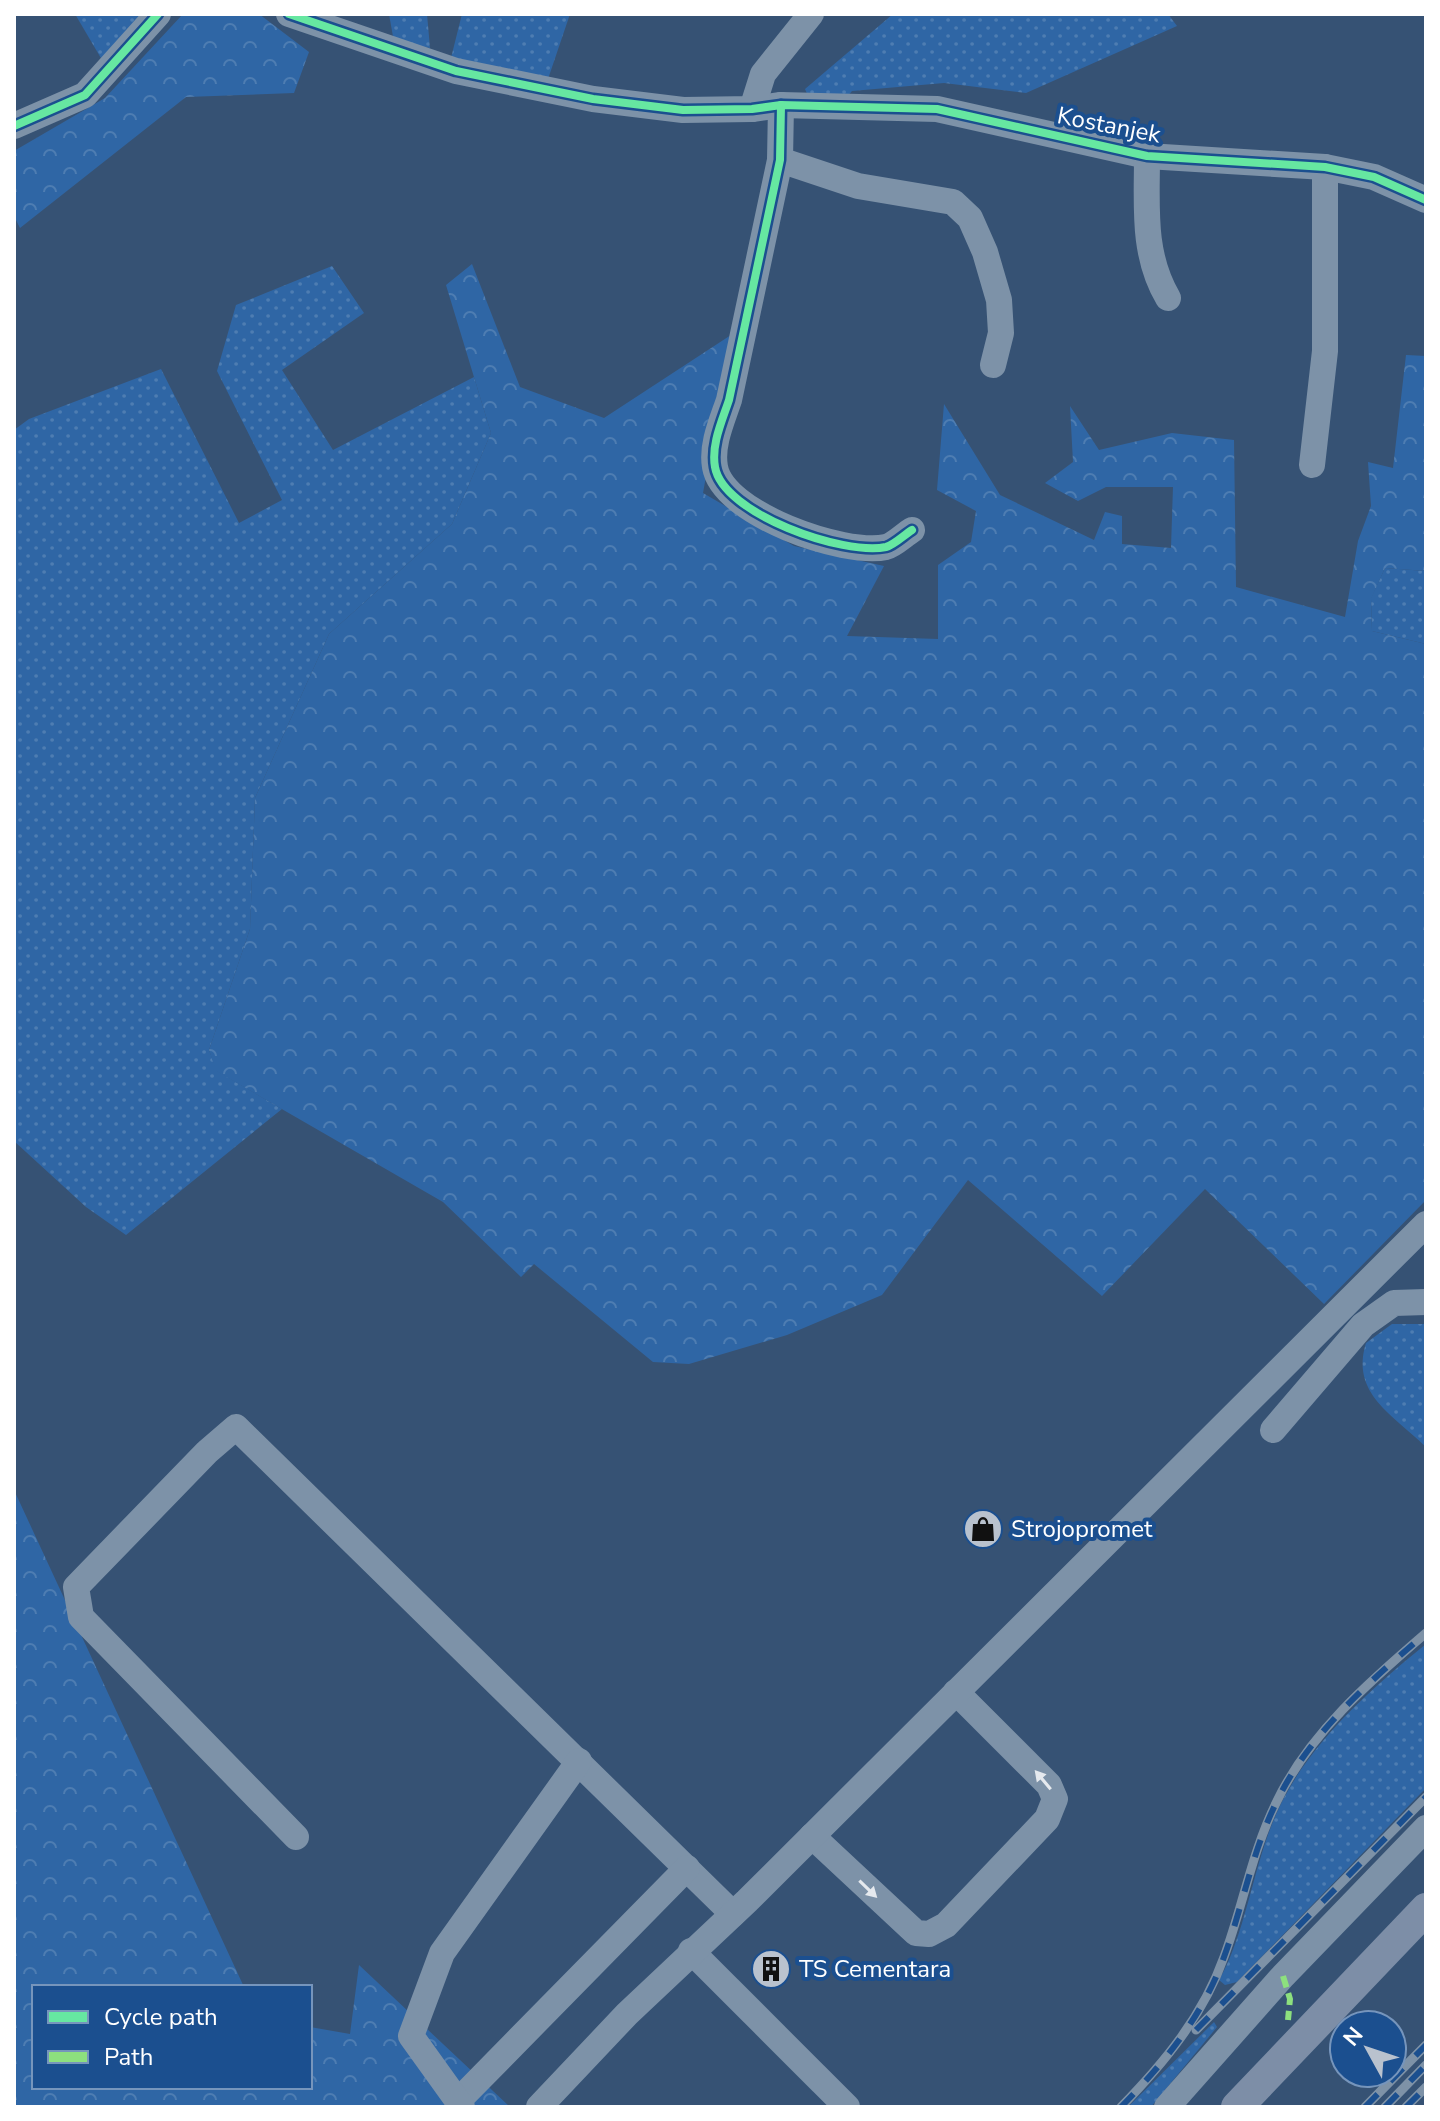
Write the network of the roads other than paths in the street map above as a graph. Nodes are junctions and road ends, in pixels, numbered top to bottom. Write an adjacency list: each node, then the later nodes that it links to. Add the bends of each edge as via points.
1 (158, 14): 6 (street, via 85,95)
2 (289, 14): 5 (street, Kostanjek, via 456,71 593,99 683,110)
3 (811, 14): 5 (street, via 763,74)
4 (781, 105): 5 (street, Kostanjek); 7 (street, Kostanjek, via 937,109); 8 (street)
5 (752, 109)
6 (14, 126)
7 (1147, 156): 9 (street, Kostanjek); 11 (street, via 1147,243)
8 (780, 160): 12 (street, via 858,186 953,202 970,218 999,300 1001,333); 14 (street, via 716,439 715,467 722,483 745,503 792,531 853,546 888,547)
9 (1325, 167): 10 (street, Kostanjek, via 1374,177); 13 (street, via 1325,351)
10 (1426, 200)
11 (1168, 298)
12 (993, 365)
13 (1312, 465)
14 (912, 530)
15 (1426, 1224): 18 (street)
16 (1426, 1302): 17 (street, via 1394,1303 1363,1325)
17 (1273, 1430)
18 (956, 1692): 21 (street); 21 (street, one-way to 18, via 916,1933 929,1934 946,1925 1047,1819 1055,1799 1049,1785)
19 (579, 1761): 22 (street, via 236,1427 76,1587 81,1617); 23 (street); 27 (street, via 442,1953 411,2036)
20 (1426, 1828): 30 (street, via 1283,1976)
21 (812, 1836): 25 (street)
22 (296, 1837)
23 (687, 1868): 25 (street); 27 (street)
24 (1426, 1909): 31 (main road)
25 (733, 1914): 26 (street)
26 (691, 1951): 28 (street); 29 (street)
27 (460, 2104)
28 (539, 2107)
29 (847, 2107)
30 (1167, 2107)
31 (1237, 2107)

